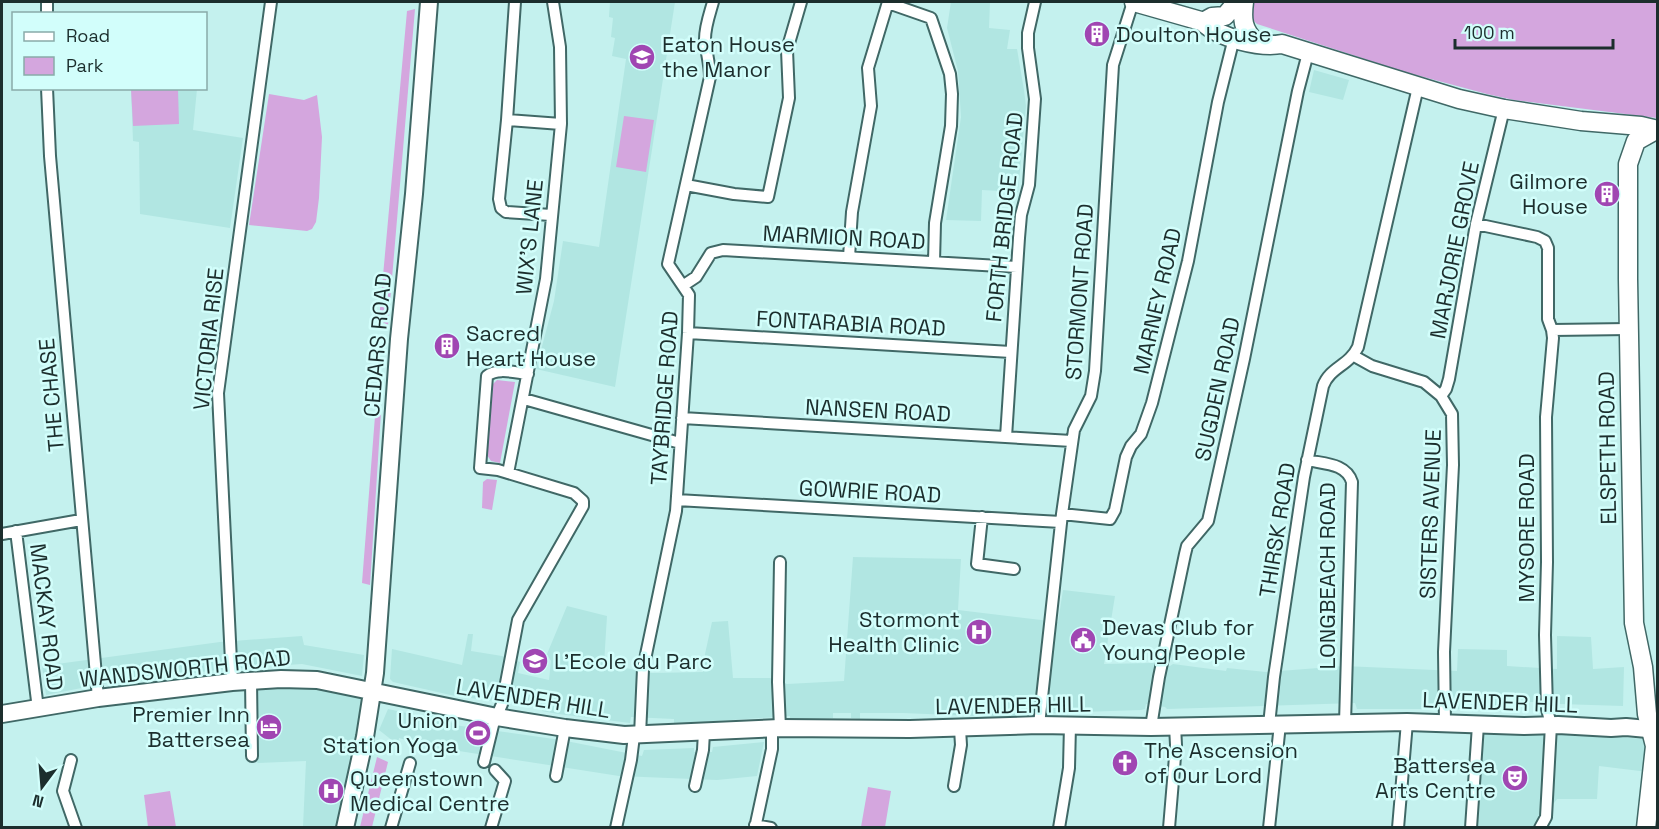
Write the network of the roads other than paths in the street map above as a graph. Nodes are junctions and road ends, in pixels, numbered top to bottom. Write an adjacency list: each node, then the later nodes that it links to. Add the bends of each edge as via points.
1 (271, 2): 53 (street, VICTORIA RISE, via 218,393)
2 (429, 2): 54 (main road, CEDARS ROAD)
3 (515, 2): 18 (street)
4 (554, 2): 19 (street, WIX'S LANE, via 560,47)
5 (713, 2): 23 (street, TAYBRIDGE ROAD, via 705,38 710,77)
6 (801, 2): 23 (street, via 787,50 789,98 768,197)
7 (888, 2): 26 (street, via 868,68 871,106 852,212); 27 (street, via 931,18 950,74 952,112 935,223)
8 (1035, 2): 28 (street, FORTH BRIDGE ROAD, via 1028,48 1035,99 1029,185 1021,215)
9 (1134, 2): 12 (highway); 40 (street, STORMONT ROAD, via 1113,65 1093,386)
10 (1237, 2): 12 (highway, via 1225,16)
11 (1244, 2): 13 (highway)
12 (1203, 22): 13 (highway)
13 (1245, 37): 14 (highway); 46 (street, MARNEY ROAD, via 1218,102 1188,261 1147,423 1126,457 1113,515 1110,519)
14 (1308, 53): 15 (highway); 68 (street, SUGDEN ROAD, via 1208,521 1187,546)
15 (1418, 87): 17 (highway); 34 (street, via 1365,325)
16 (47, 90): 47 (street, THE CHASE)
17 (1504, 110): 20 (highway); 25 (street, MARJORIE GROVE)
18 (507, 120): 19 (street); 24 (street, via 501,208 506,212)
19 (561, 124): 24 (street, WIX'S LANE)
20 (1607, 124): 21 (highway); 22 (highway, ELSPETH ROAD, via 1622,139)
21 (1657, 130): 22 (highway, ELSPETH ROAD, via 1636,141)
22 (1629, 164): 30 (highway, ELSPETH ROAD)
23 (686, 184): 29 (street, TAYBRIDGE ROAD, via 668,264)
24 (551, 214): 35 (street, WIX'S LANE, via 544,294)
25 (1476, 224): 31 (street, MYSORE ROAD, via 1545,241 1548,319); 36 (street, MARJORIE GROVE, via 1449,379)
26 (849, 257): 27 (street, MARMION ROAD); 29 (street, MARMION ROAD, via 719,250 711,253 696,277)
27 (934, 262): 28 (street, MARMION ROAD)
28 (1017, 267): 33 (street, FORTH BRIDGE ROAD)
29 (684, 285): 32 (street, TAYBRIDGE ROAD, via 689,295)
30 (1629, 329): 31 (street); 72 (highway, ELSPETH ROAD, via 1634,623)
31 (1552, 330): 66 (street, MYSORE ROAD, via 1546,417 1545,635)
32 (688, 333): 33 (street, FONTARABIA ROAD); 38 (street, TAYBRIDGE ROAD)
33 (1011, 352): 39 (street, FORTH BRIDGE ROAD)
34 (1354, 356): 36 (street, SISTERS AVENUE, via 1372,366 1424,382); 42 (street, THIRSK ROAD, via 1326,377)
35 (528, 374): 37 (street, WIX'S LANE); 43 (street, via 492,371 487,378 480,468)
36 (1441, 396): 61 (street, SISTERS AVENUE, via 1454,423 1444,652)
37 (524, 399): 41 (street); 43 (street, WIX'S LANE)
38 (682, 418): 39 (street, NANSEN ROAD); 41 (street, TAYBRIDGE ROAD)
39 (1006, 437): 40 (street, NANSEN ROAD)
40 (1072, 441): 46 (street, STORMONT ROAD)
41 (680, 443): 44 (street, TAYBRIDGE ROAD)
42 (1307, 460): 60 (street, LONGBEACH ROAD, via 1341,468 1352,482); 62 (street, THIRSK ROAD, via 1269,709)
43 (508, 473): 58 (street, via 574,494 583,506 518,620)
44 (677, 500): 45 (street, GOWRIE ROAD); 74 (street, TAYBRIDGE ROAD, via 643,669)
45 (982, 517): 46 (street, GOWRIE ROAD); 51 (street, via 977,564)
46 (1061, 518): 63 (street, STORMONT ROAD)
47 (81, 520): 48 (street); 55 (street, THE CHASE)
48 (16, 531): 49 (street); 56 (street, MACKAY ROAD)
49 (2, 534)
50 (780, 562): 69 (street)
51 (1014, 569)
52 (251, 680): 53 (main road, WANDSWORTH ROAD); 54 (main road, WANDSWORTH ROAD, via 308,679); 75 (street)
53 (232, 682): 55 (main road, WANDSWORTH ROAD)
54 (373, 692): 58 (main road, LAVENDER HILL); 85 (main road, CEDARS ROAD)
55 (98, 698): 56 (main road, WANDSWORTH ROAD)
56 (38, 709): 57 (main road, WANDSWORTH ROAD)
57 (2, 714)
58 (496, 717): 70 (main road, LAVENDER HILL); 77 (street)
59 (1407, 722): 60 (main road, LAVENDER HILL); 61 (main road, LAVENDER HILL); 93 (street)
60 (1345, 723): 62 (main road, LAVENDER HILL)
61 (1445, 723): 65 (main road, LAVENDER HILL)
62 (1275, 724): 67 (main road, LAVENDER HILL); 92 (street, THIRSK ROAD)
63 (1039, 725): 64 (main road, LAVENDER HILL); 71 (main road, LAVENDER HILL)
64 (1070, 725): 68 (main road, LAVENDER HILL); 90 (street, via 1069,768)
65 (1478, 725): 66 (main road, LAVENDER HILL); 94 (street)
66 (1551, 725): 72 (main road, LAVENDER HILL); 95 (street, MYSORE ROAD, via 1546,817)
67 (1175, 726): 68 (main road, LAVENDER HILL); 91 (street)
68 (1151, 727)
69 (776, 728): 71 (main road, LAVENDER HILL); 73 (main road, LAVENDER HILL); 83 (street)
70 (565, 729): 74 (main road, LAVENDER HILL); 80 (street)
71 (960, 729): 82 (street)
72 (1654, 730): 96 (highway, ELSPETH ROAD, via 1656,747)
73 (704, 732): 74 (main road, LAVENDER HILL); 81 (street)
74 (637, 736): 88 (street, TAYBRIDGE ROAD)
75 (252, 756)
76 (71, 760): 84 (street, via 63,791)
77 (484, 762)
78 (410, 763): 86 (street)
79 (495, 770): 87 (street, via 505,781)
80 (556, 776)
81 (695, 786)
82 (954, 786)
83 (755, 826): 89 (street)
84 (76, 828)
85 (345, 828)
86 (391, 828)
87 (491, 828)
88 (616, 828)
89 (771, 828)
90 (1059, 828)
91 (1169, 828)
92 (1269, 828)
93 (1398, 828)
94 (1471, 828)
95 (1540, 828)
96 (1646, 828)

